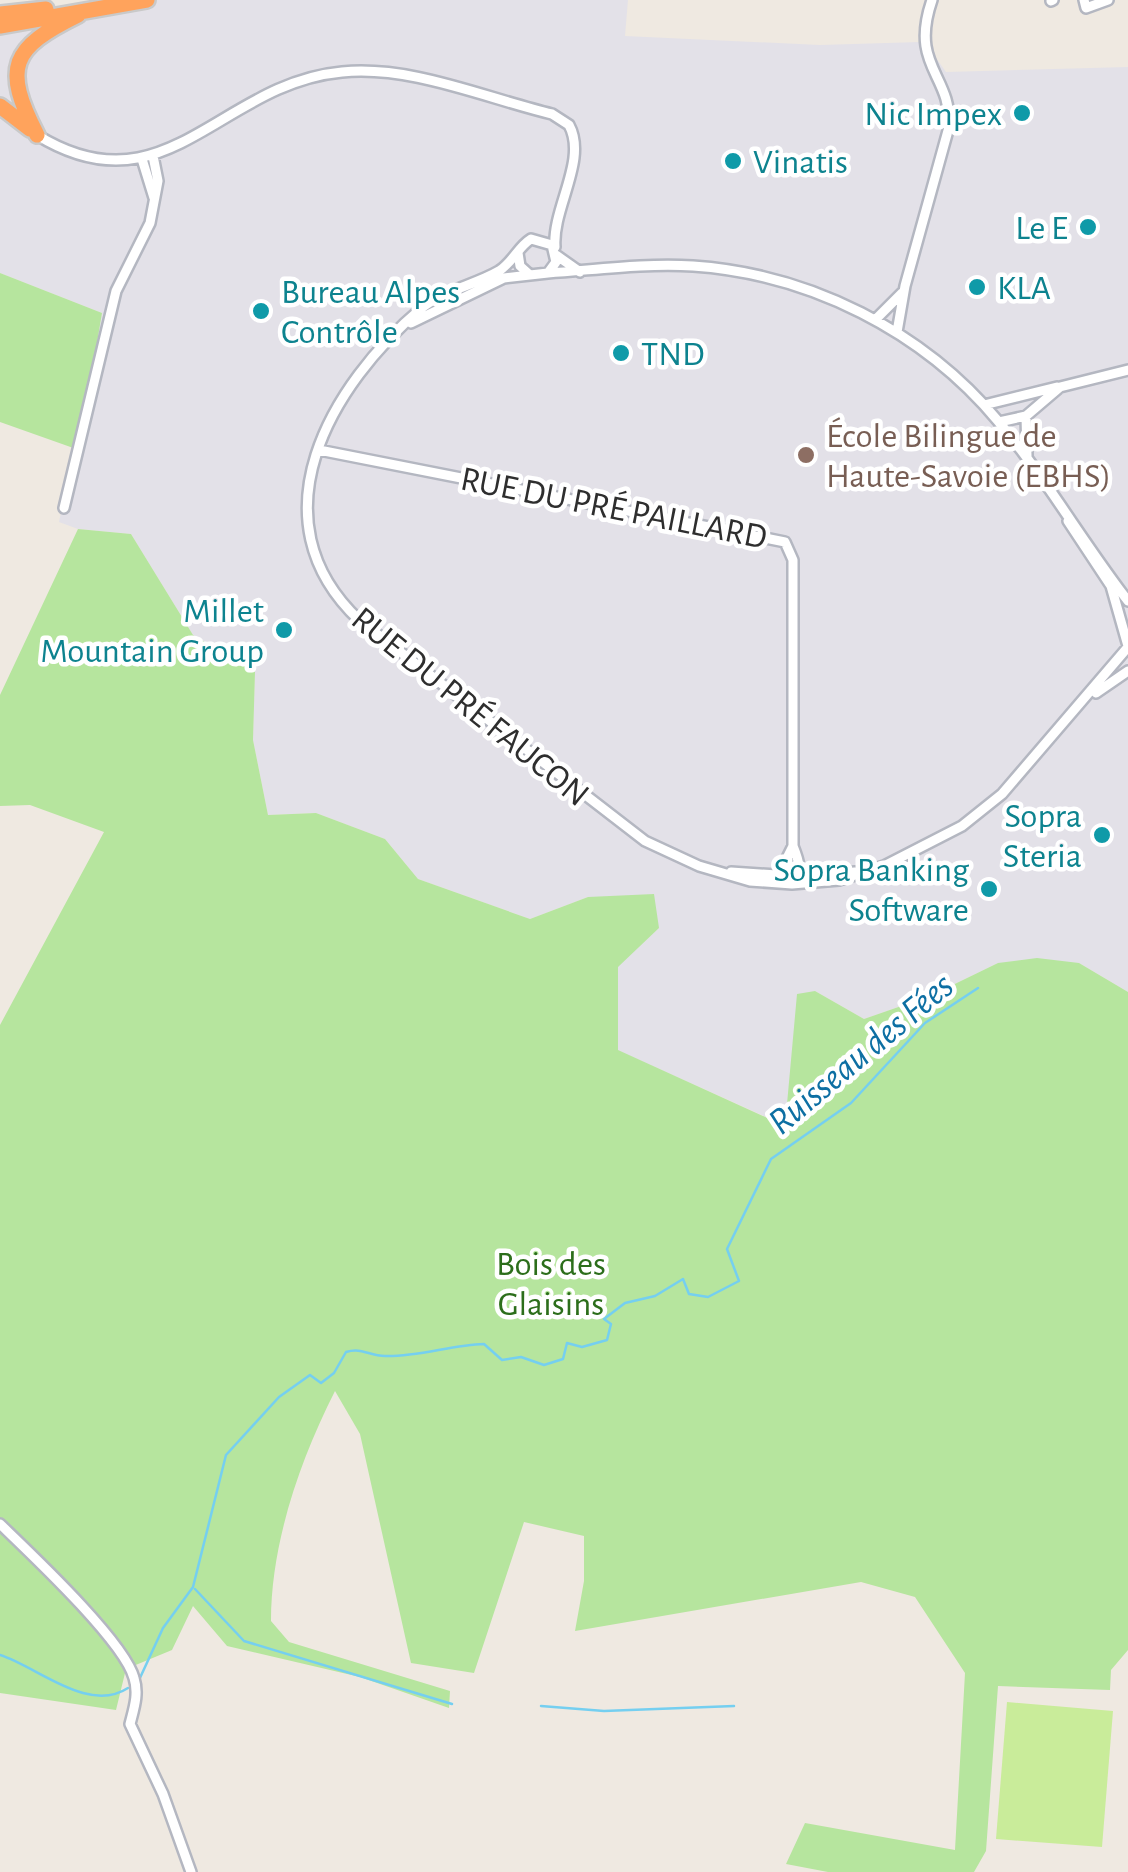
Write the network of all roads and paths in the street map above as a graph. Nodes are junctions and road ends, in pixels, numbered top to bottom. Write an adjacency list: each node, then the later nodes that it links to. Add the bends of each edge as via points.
1 (146, 0): 5 (highway); 6 (highway)
2 (932, 0): 19 (street, via 924,48 947,101 950,127)
3 (1084, 0): 4 (street, via 1086,8)
4 (1108, 0)
5 (0, 14)
6 (78, 15): 7 (highway); 10 (highway, via 38,36 18,62 17,92)
7 (0, 26)
8 (0, 106): 10 (highway)
9 (0, 116): 10 (highway)
10 (37, 135): 11 (street, via 92,161)
11 (148, 158): 12 (street, via 292,83 340,72 392,73 564,120 576,143); 31 (street, via 158,181 150,223 116,290)
12 (557, 214): 13 (street); 14 (street)
13 (537, 238): 14 (street); 15 (street)
14 (556, 252): 16 (street); 17 (street)
15 (518, 253): 18 (street); 21 (street, RUE DU PRÉ FAUCON, via 500,270 426,304)
16 (580, 272): 17 (street); 20 (street, via 681,266 734,272 796,286)
17 (548, 273): 18 (street)
18 (530, 275): 21 (street, RUE DU PRÉ FAUCON, via 504,278)
19 (905, 286): 20 (street); 22 (street)
20 (875, 320): 22 (street)
21 (404, 326): 29 (street, RUE DU PRÉ FAUCON, via 366,365)
22 (897, 332): 26 (street)
23 (1128, 370): 24 (street)
24 (1060, 387): 25 (street); 27 (street)
25 (1012, 399): 26 (street); 28 (street)
26 (984, 405): 28 (street)
27 (1026, 416): 28 (street); 30 (street)
28 (999, 422): 30 (street)
29 (319, 450): 37 (street, RUE DU PRÉ FAUCON, via 306,494 308,534 320,570 348,609 621,826 669,854 720,872); 37 (street, RUE DU PRÉ PAILLARD, via 785,542 793,569)
30 (1027, 458): 32 (street)
31 (64, 508)
32 (1063, 510): 33 (street); 34 (street, via 1111,586)
33 (1128, 601)
34 (1128, 646): 36 (street, RUE DU PRÉ FAUCON)
35 (1128, 671): 36 (street, RUE DU PRÉ FAUCON)
36 (1089, 697): 37 (street, RUE DU PRÉ FAUCON, via 980,814 920,852 862,872)
37 (792, 879)
38 (0, 1524): 39 (street, via 57,1579 134,1674 137,1700 130,1724)
39 (191, 1872)

